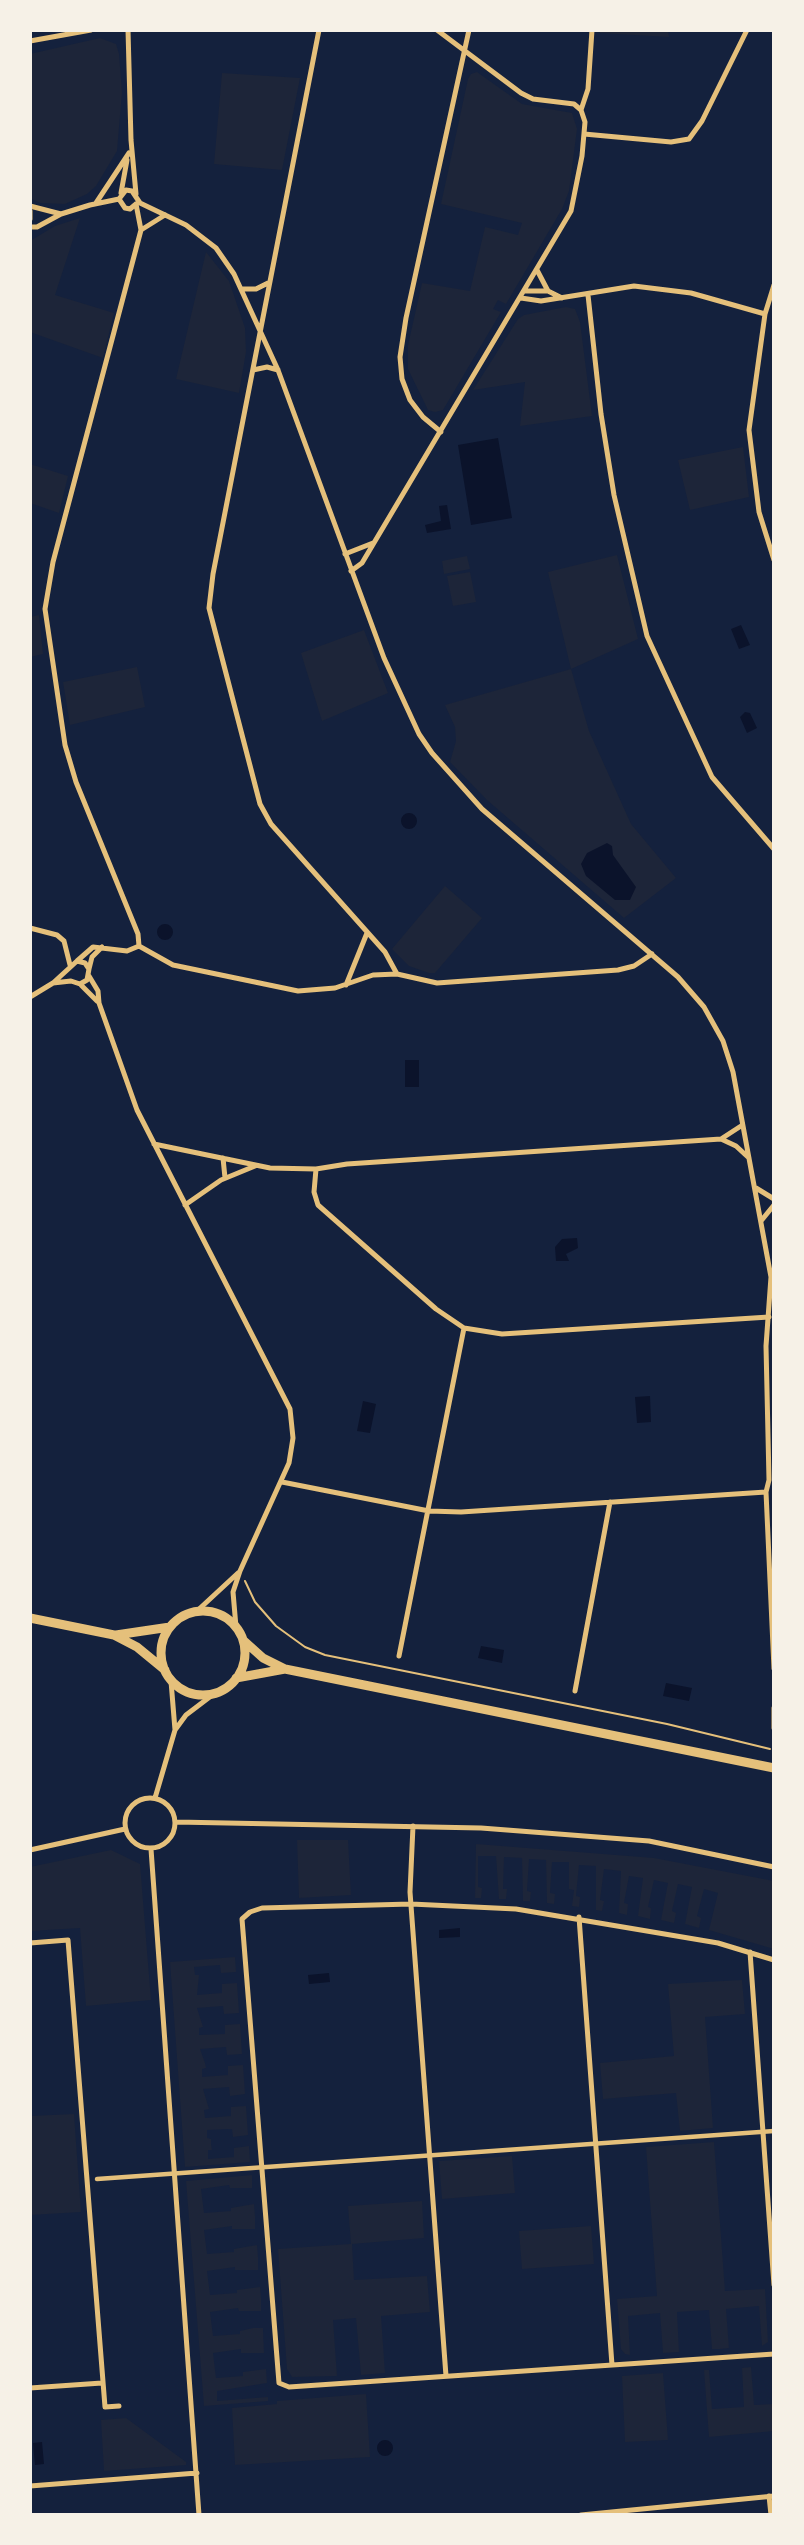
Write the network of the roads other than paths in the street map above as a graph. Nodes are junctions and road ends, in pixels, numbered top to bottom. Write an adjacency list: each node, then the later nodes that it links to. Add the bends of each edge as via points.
1 (92, 30): 8 (street)
2 (128, 30): 12 (street)
3 (319, 30): 24 (street)
4 (437, 30): 9 (street)
5 (469, 30): 9 (street)
6 (592, 30): 10 (street, via 588,89)
7 (747, 30): 11 (street, via 690,139 671,142)
8 (30, 41)
9 (466, 51): 10 (street, via 533,99 574,104); 36 (street, via 400,357 402,379 411,400)
10 (581, 110): 11 (street)
11 (584, 134): 23 (street, via 571,211)
12 (131, 140): 13 (street); 15 (street)
13 (128, 153): 14 (street); 16 (street)
14 (120, 196): 15 (street, via 132,191); 15 (street, via 124,208 130,209); 16 (street)
15 (137, 200): 19 (street); 22 (street)
16 (95, 204): 18 (street)
17 (30, 208): 18 (street); 20 (street)
18 (61, 214): 21 (street)
19 (165, 215): 22 (street); 26 (street, via 216,248)
20 (30, 219)
21 (30, 227)
22 (141, 230): 44 (street, via 53,562 45,609 69,762)
23 (537, 270): 27 (street); 28 (street)
24 (268, 283): 26 (street); 33 (street)
25 (774, 285): 32 (street)
26 (241, 289): 33 (street)
27 (525, 291): 28 (street); 31 (street)
28 (548, 291): 30 (street)
29 (588, 295): 30 (street); 32 (street, via 634,286 664,289); 41 (street, via 614,495 648,636 708,770)
30 (562, 298): 31 (street)
31 (521, 299): 36 (street)
32 (765, 314): 39 (street, via 749,430 759,512)
33 (261, 329): 34 (street); 35 (street)
34 (278, 369): 35 (street); 38 (street)
35 (253, 370): 43 (street, via 209,608 260,804 271,824)
36 (441, 432): 37 (street)
37 (373, 543): 38 (street); 40 (street)
38 (345, 554): 40 (street)
39 (774, 560)
40 (351, 571): 46 (street, via 401,700 432,753 482,809)
41 (774, 849)
42 (30, 928): 47 (street, via 57,935)
43 (368, 933): 50 (street); 54 (street)
44 (139, 946): 45 (street, via 127,951); 54 (street, via 173,965 279,990)
45 (102, 947): 47 (street, via 93,947); 49 (street, via 92,957)
46 (652, 954): 50 (street, via 634,966 599,972 437,983); 57 (street, via 689,988 714,1023 733,1072)
47 (74, 963): 48 (street); 49 (street, via 85,963)
48 (67, 972): 51 (street); 52 (street)
49 (89, 973): 53 (street); 56 (street)
50 (397, 974): 54 (street, via 373,975)
51 (71, 981): 52 (street); 53 (street)
52 (53, 984): 55 (street)
53 (80, 984): 56 (street)
54 (346, 985)
55 (30, 997)
56 (99, 1003): 59 (street)
57 (741, 1126): 58 (street); 61 (street)
58 (721, 1139): 61 (street); 63 (street)
59 (154, 1144): 60 (street); 67 (street)
60 (223, 1158): 62 (street); 64 (street)
61 (749, 1158): 65 (street)
62 (254, 1166): 63 (street); 64 (street)
63 (316, 1169): 71 (street, via 318,1205 436,1309)
64 (225, 1178): 67 (street)
65 (755, 1188): 66 (street); 69 (street)
66 (774, 1199)
67 (185, 1205): 76 (street, via 290,1409 293,1438)
68 (774, 1205): 69 (street)
69 (761, 1221): 70 (street, via 771,1277)
70 (769, 1317): 71 (street, via 502,1334); 72 (street)
71 (464, 1328): 79 (street)
72 (766, 1346): 73 (street); 75 (street)
73 (774, 1352)
74 (774, 1386): 75 (street)
75 (766, 1388): 77 (street)
76 (282, 1482): 79 (street); 80 (street)
77 (766, 1492): 78 (street); 89 (street)
78 (610, 1503): 79 (street); 93 (street)
79 (429, 1511): 87 (street)
80 (240, 1571): 81 (street); 84 (street, via 233,1592)
81 (197, 1611): 83 (main road); 84 (main road, via 213,1612)
82 (30, 1618): 85 (main road)
83 (170, 1627): 85 (main road); 90 (main road, via 163,1640)
84 (236, 1627): 86 (main road)
85 (114, 1635): 90 (main road)
86 (243, 1640): 88 (main road); 91 (main road, via 245,1653)
87 (399, 1656)
88 (285, 1669): 91 (main road); 98 (main road)
89 (774, 1669)
90 (164, 1670): 92 (main road)
91 (236, 1678): 94 (main road)
92 (171, 1681): 94 (main road, via 197,1694); 97 (street)
93 (575, 1691)
94 (215, 1693): 97 (street, via 186,1715)
95 (774, 1708): 96 (street)
96 (774, 1728)
97 (175, 1730): 99 (street)
98 (774, 1768)
99 (155, 1798): 100 (street, via 170,1807); 102 (street, via 135,1803 127,1811)
100 (176, 1822): 101 (street); 103 (street, via 169,1841)
101 (413, 1826): 105 (street, via 649,1841); 106 (street)
102 (125, 1829): 103 (street, via 138,1847); 104 (street)
103 (151, 1849): 116 (street)
104 (30, 1850)
105 (774, 1867)
106 (411, 1904): 107 (street); 114 (street); 115 (street, via 262,1908 242,1919)
107 (579, 1917): 109 (street); 113 (street)
108 (30, 1942): 122 (street, via 68,1940)
109 (750, 1952): 110 (street); 112 (street)
110 (774, 1960)
111 (774, 2131): 112 (street)
112 (762, 2132): 113 (street); 118 (street)
113 (596, 2143): 114 (street); 120 (street)
114 (430, 2155): 115 (street); 121 (street)
115 (260, 2168): 116 (street); 121 (street, via 279,2383 289,2387)
116 (176, 2174): 117 (street); 125 (street)
117 (97, 2179)
118 (774, 2285)
119 (774, 2354): 120 (street)
120 (612, 2365): 121 (street)
121 (446, 2376)
122 (102, 2382): 123 (street); 124 (street, via 105,2407)
123 (30, 2388)
124 (119, 2406)
125 (197, 2473): 126 (street); 129 (street)
126 (30, 2486)
127 (771, 2496): 128 (street); 131 (street)
128 (626, 2512): 130 (street)
129 (200, 2515)
130 (581, 2515)
131 (771, 2515)

